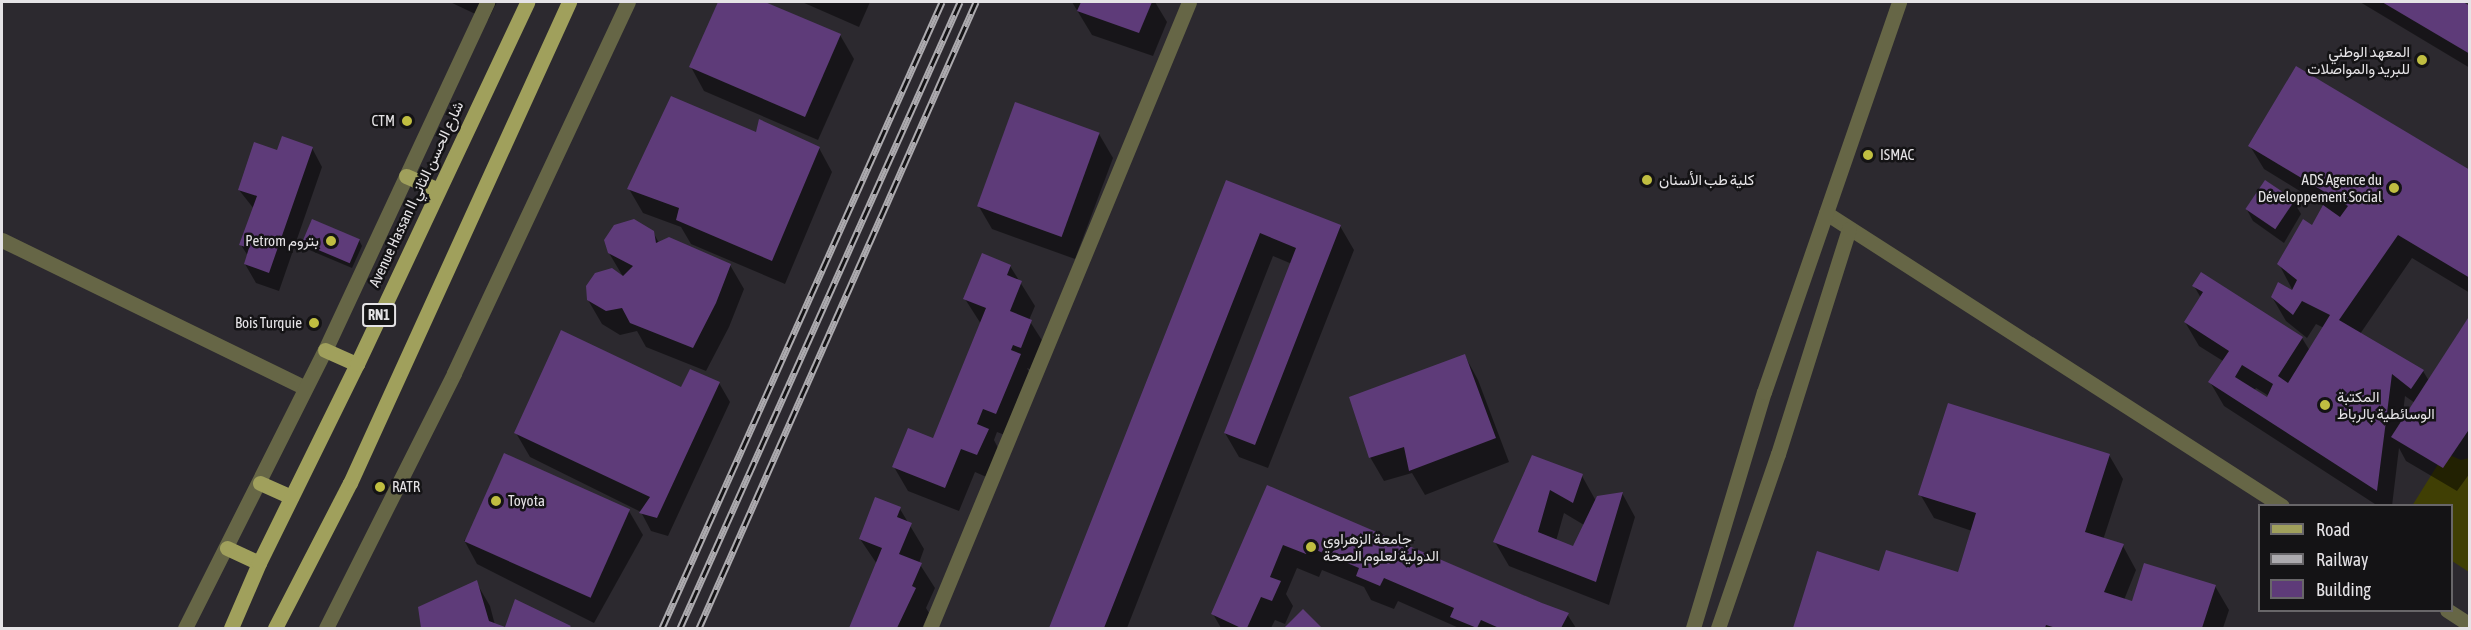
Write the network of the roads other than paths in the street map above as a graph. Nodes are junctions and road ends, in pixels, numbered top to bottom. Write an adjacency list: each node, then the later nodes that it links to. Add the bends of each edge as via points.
1 (487, 2): 7 (street)
2 (527, 2): 8 (main road, Avenue Hassan II شارع الحسن الثاني / RN1)
3 (569, 2): 24 (main road, RN1, via 350,483)
4 (628, 2): 25 (street, via 454,373)
5 (1189, 2): 26 (street)
6 (1899, 2): 9 (street)
7 (406, 176): 8 (main road); 12 (street)
8 (437, 189): 13 (main road, Avenue Hassan II شارع الحسن الثاني / RN1)
9 (1826, 213): 10 (street); 27 (street, via 1764,392)
10 (1850, 229): 17 (street); 28 (street)
11 (2, 240): 14 (street)
12 (325, 350): 13 (main road); 14 (street)
13 (357, 364): 16 (main road, Avenue Hassan II شارع الحسن الثاني / RN1)
14 (304, 387): 15 (street)
15 (260, 483): 16 (main road); 18 (street)
16 (291, 497): 19 (main road, Avenue Hassan II شارع الحسن الثاني / RN1)
17 (2279, 504)
18 (227, 548): 19 (main road); 22 (street)
19 (259, 563): 23 (main road, Avenue Hassan II شارع الحسن الثاني / RN1)
20 (2450, 612): 21 (street)
21 (2469, 625)
22 (185, 628)
23 (231, 628)
24 (275, 628)
25 (326, 628)
26 (930, 628)
27 (1693, 628)
28 (1718, 628)

